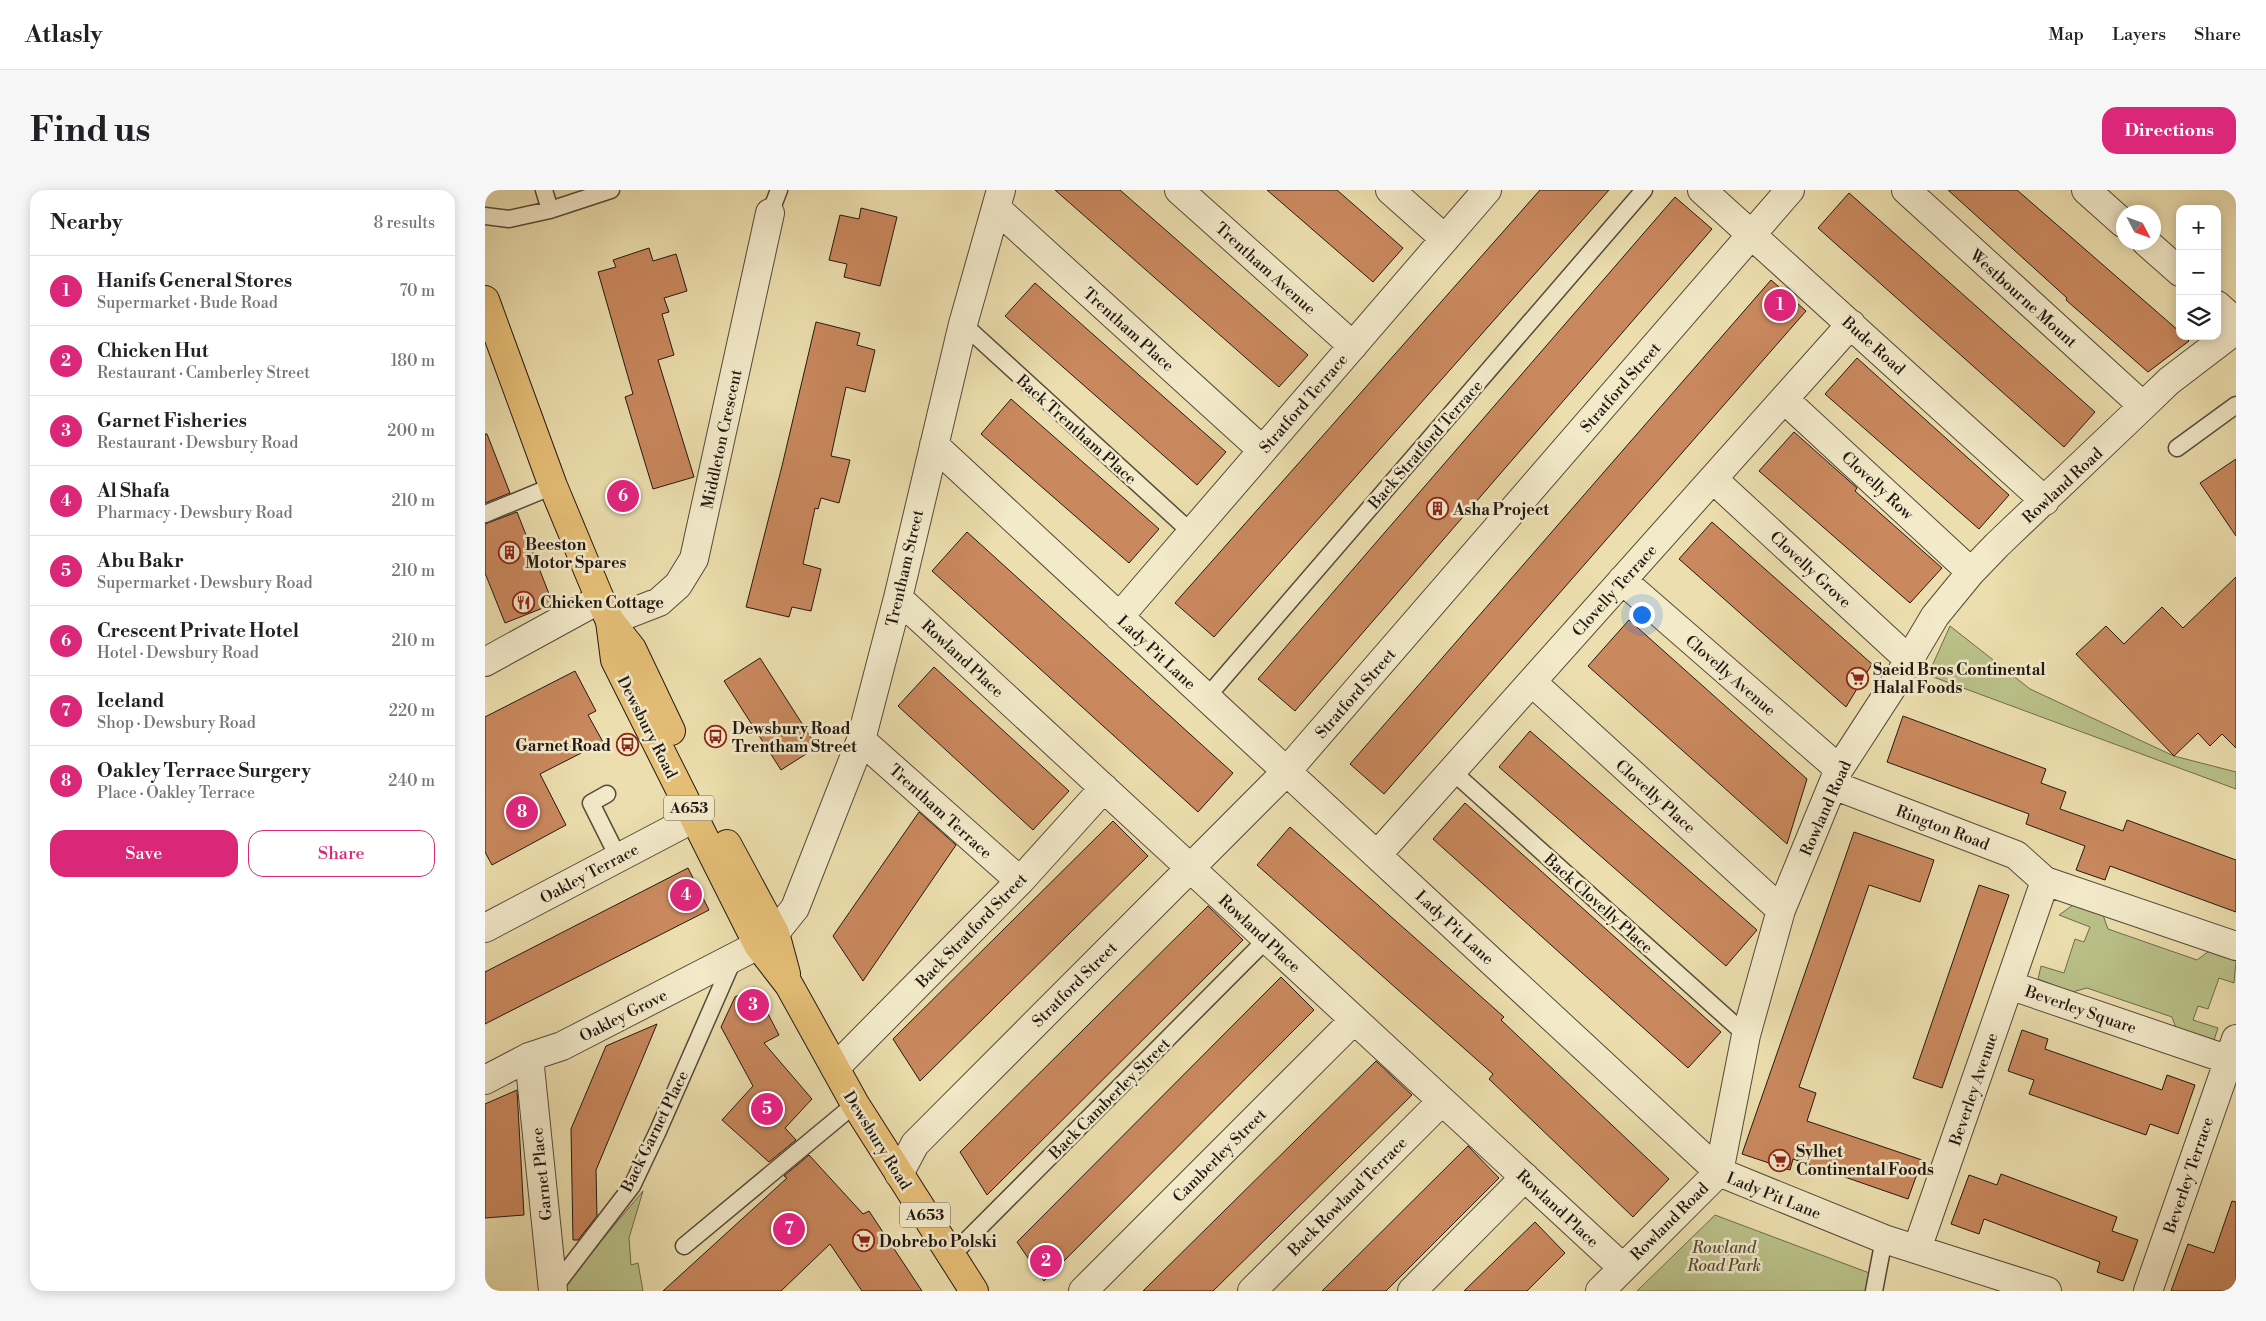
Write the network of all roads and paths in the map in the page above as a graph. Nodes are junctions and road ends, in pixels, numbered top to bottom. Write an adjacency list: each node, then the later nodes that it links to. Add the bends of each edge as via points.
1 (544, 190): 13 (lane)
2 (611, 190): 13 (lane)
3 (1179, 190): 26 (street, Trentham Avenue)
4 (1390, 190): 17 (street)
5 (1487, 190): 17 (street, Stratford Terrace)
6 (1644, 190): 46 (lane, Back Stratford Terrace)
7 (1701, 190): 16 (street, Bude Road)
8 (1790, 190): 16 (street, Stratford Street)
9 (1906, 190): 29 (street, Westbourne Mount)
10 (2086, 190): 15 (street)
11 (998, 199): 23 (street, Trentham Street); 32 (street, Trentham Place)
12 (775, 201): 41 (street, Middleton Crescent, via 694,559 679,585 659,602)
13 (551, 210): 14 (lane, via 509,220)
14 (485, 216)
15 (2116, 217)
16 (1751, 235): 24 (street, Bude Road); 49 (street, Stratford Street)
17 (1445, 239): 26 (street, Stratford Terrace)
18 (2155, 250): 19 (street)
19 (2176, 268)
20 (485, 300): 34 (main road, Dewsbury Road / A653)
21 (2221, 309): 22 (street)
22 (2236, 322)
23 (963, 324): 30 (street, Trentham Street); 37 (lane, Back Trentham Place)
24 (1851, 324): 27 (street, Clovelly Terrace); 35 (street, Bude Road)
25 (2236, 330): 29 (street, Rowland Road, via 2169,381)
26 (1353, 346): 32 (street, Stratford Terrace)
27 (1784, 399): 33 (street, Clovelly Terrace); 38 (street, Clovelly Row)
28 (2236, 405): 31 (lane)
29 (2143, 406): 35 (street, Rowland Road)
30 (934, 446): 40 (street, Trentham Street); 42 (street, Lady Pit Lane)
31 (2177, 448)
32 (1263, 450): 37 (street, Stratford Terrace)
33 (1713, 479): 39 (street, Clovelly Terrace); 43 (street, Clovelly Grove)
34 (553, 486): 36 (lane); 41 (main road, Dewsbury Road / A653)
35 (2045, 500): 38 (street, Rowland Road)
36 (485, 514)
37 (1192, 533): 42 (street, Stratford Terrace)
38 (1971, 572): 43 (street, Rowland Road, via 1935,616)
39 (1622, 580): 45 (street, Clovelly Terrace); 50 (street, Clovelly Avenue)
40 (898, 598): 47 (street, Trentham Street); 51 (street, Rowland Place)
41 (605, 610): 44 (street, Middleton Crescent); 53 (main road, Dewsbury Road / A653, via 615,660); 61 (main road, Dewsbury Road / A653, via 632,649)
42 (1119, 617): 46 (street, Lady Pit Lane)
43 (1909, 660): 50 (street, Rowland Road)
44 (485, 661)
45 (1531, 682): 48 (street, Clovelly Terrace); 59 (street, Clovelly Place)
46 (1207, 698): 49 (street, Lady Pit Lane)
47 (861, 740): 57 (street, Trentham Terrace); 61 (street, Trentham Street, via 795,908)
48 (1452, 771): 54 (street, Clovelly Terrace); 67 (lane, Back Clovelly Place)
49 (1286, 772): 54 (street, Lady Pit Lane); 56 (street, Stratford Street)
50 (1836, 777): 58 (street, Rington Road, via 2016,855); 59 (street, Rowland Road)
51 (1104, 788): 56 (street, Rowland Place); 57 (street, Back Stratford Street)
52 (607, 794): 55 (lane, via 591,803)
53 (694, 818): 55 (street, Oakley Terrace); 61 (main road, Dewsbury Road / A653)
54 (1377, 855): 74 (street, Lady Pit Lane)
55 (619, 858): 60 (street, Oakley Terrace)
56 (1190, 868): 62 (street, Rowland Place); 75 (street, Stratford Street, via 921,1137)
57 (1020, 881): 70 (street, Back Stratford Street)
58 (2045, 881): 63 (street); 65 (street, Beverley Square)
59 (1781, 910): 67 (street, Rowland Road)
60 (485, 928)
61 (767, 939): 64 (street, Oakley Grove); 70 (main road, Dewsbury Road / A653)
62 (1267, 939): 66 (street, Rowland Place); 80 (lane, Back Camberley Street)
63 (2236, 946)
64 (733, 960): 69 (street, Oakley Grove, via 562,1046); 83 (lane, Back Garnet Place, via 632,1186)
65 (2009, 985): 68 (street, Beverley Square); 79 (street, Beverley Avenue)
66 (1354, 1020): 72 (street, Rowland Place); 85 (street, Camberley Street)
67 (1746, 1035): 74 (street, Rowland Road)
68 (2233, 1050): 91 (street, Beverley Terrace)
69 (529, 1057): 71 (street, Oakley Grove); 83 (street, Garnet Place)
70 (835, 1068): 73 (main road, Dewsbury Road / A653)
71 (485, 1080)
72 (1442, 1101): 76 (street, Rowland Place); 86 (street, Back Rowland Terrace)
73 (855, 1104): 75 (main road, Dewsbury Road / A653); 78 (lane)
74 (1719, 1172): 77 (street, Lady Pit Lane); 81 (street, Rowland Road)
75 (899, 1174): 80 (main road, Dewsbury Road / A653)
76 (1525, 1178): 81 (street, Rowland Place); 87 (street)
77 (1884, 1239): 79 (street, Lady Pit Lane); 89 (lane)
78 (684, 1246)
79 (1917, 1249): 82 (street, Lady Pit Lane)
80 (951, 1256): 84 (main road, Dewsbury Road / A653)
81 (1623, 1268): 88 (street, Rowland Road)
82 (1990, 1283): 90 (street, Lady Pit Lane)
83 (553, 1290)
84 (974, 1291)
85 (1083, 1291)
86 (1251, 1291)
87 (1412, 1291)
88 (1600, 1291)
89 (1874, 1291)
90 (2047, 1291)
91 (2148, 1291)

